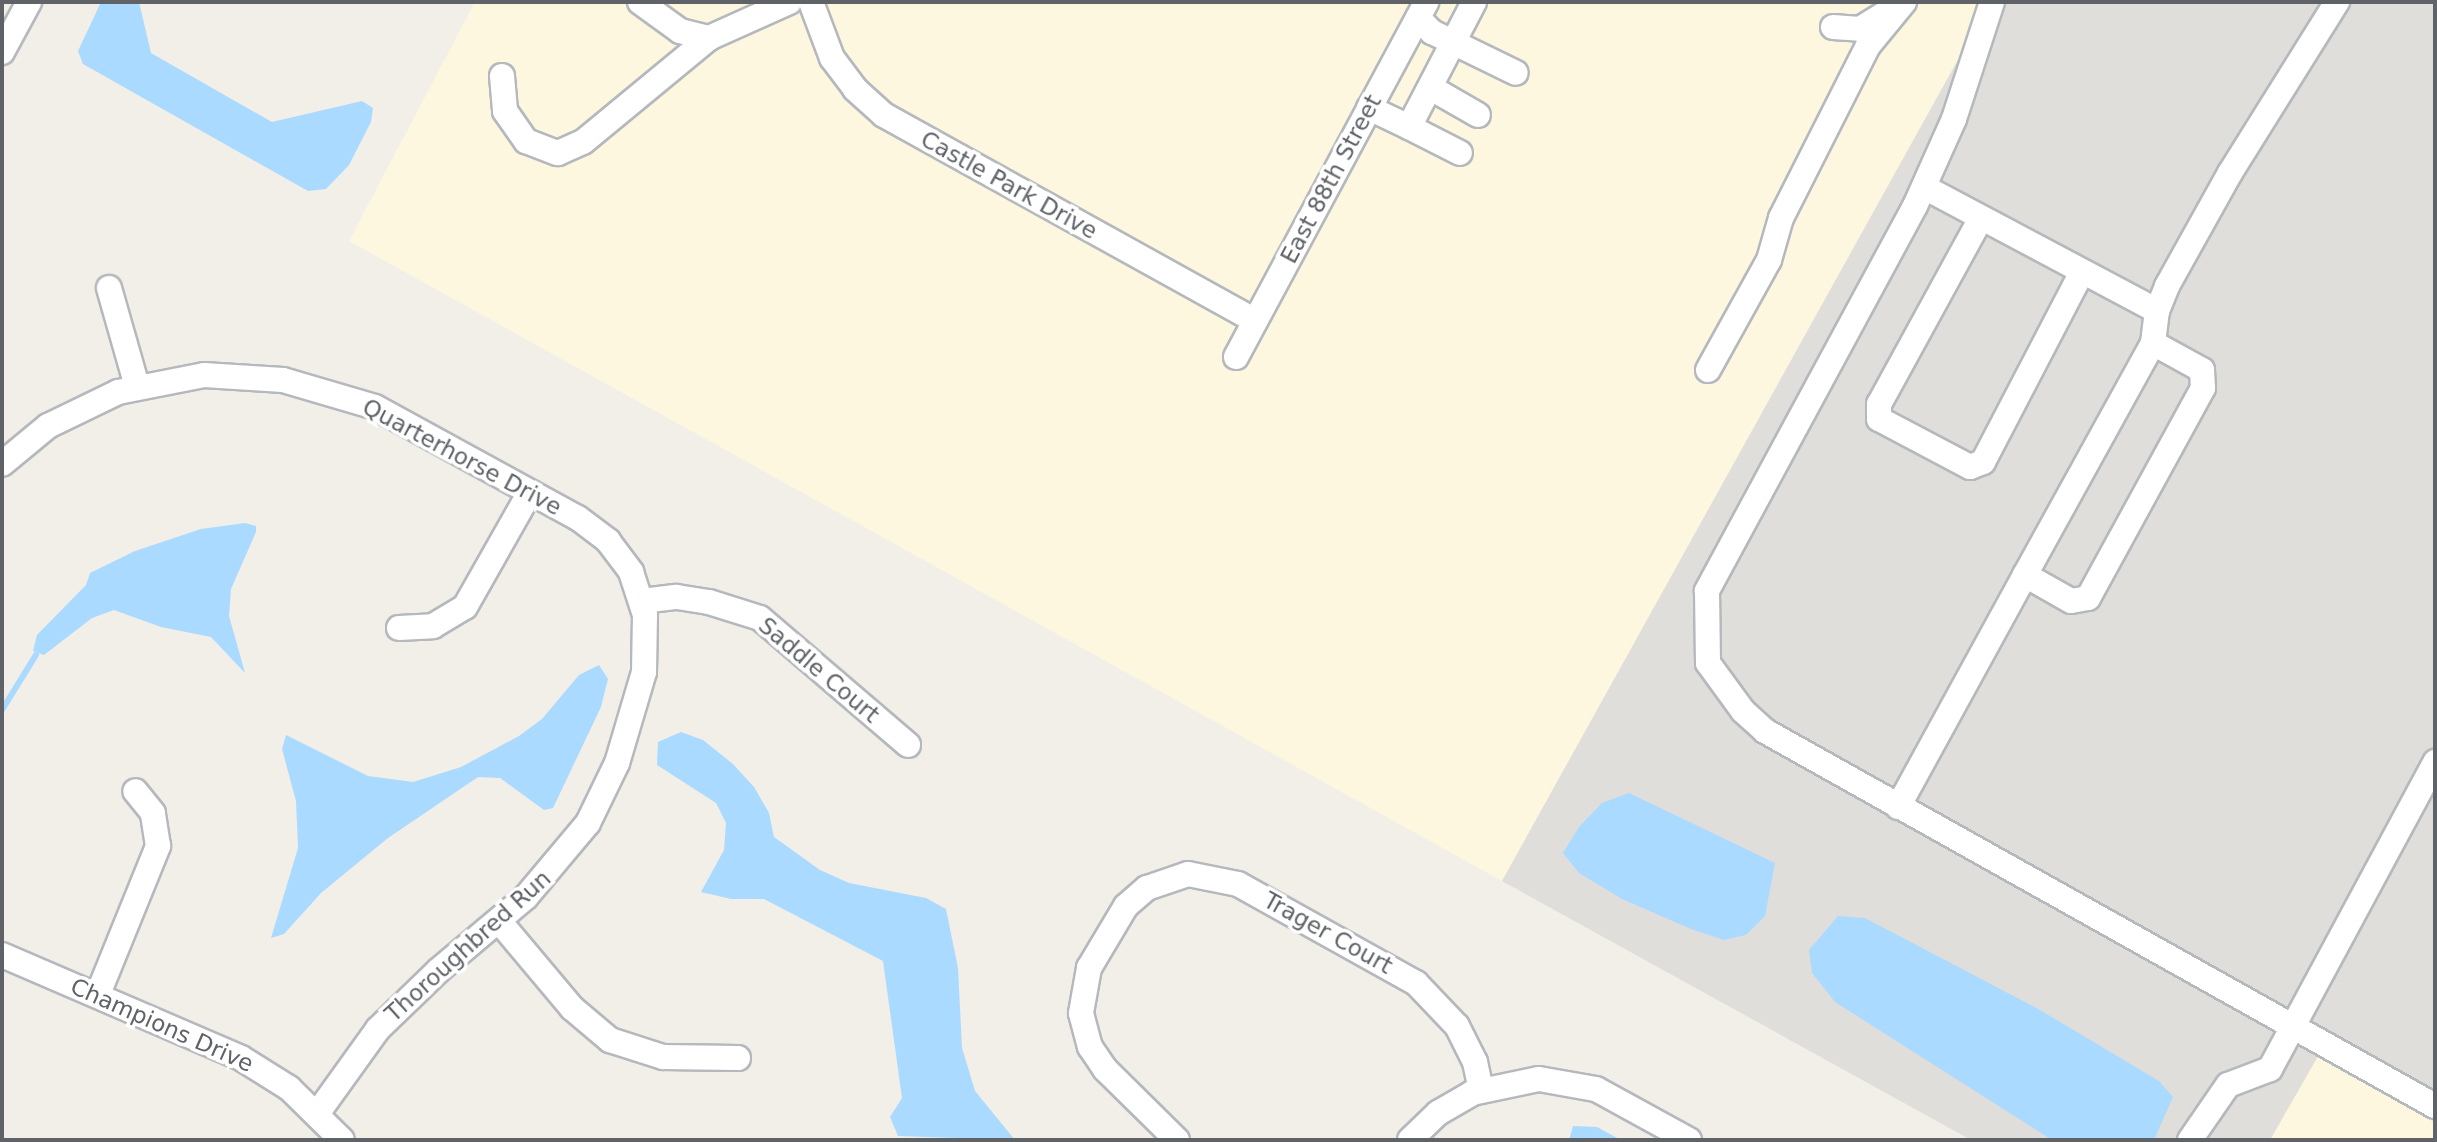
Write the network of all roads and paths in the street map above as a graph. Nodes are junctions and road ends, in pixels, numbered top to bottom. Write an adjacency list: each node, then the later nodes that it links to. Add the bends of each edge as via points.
1 (29, 2): 13 (street)
2 (640, 2): 11 (street, via 680,31)
3 (789, 2): 11 (street)
4 (811, 2): 26 (street, Castle Park Drive, via 832,58 855,89 884,115)
5 (1474, 2): 12 (street)
6 (1992, 2): 21 (street, via 1954,118)
7 (2337, 2): 25 (street, via 2230,173)
8 (1901, 3): 10 (street, via 1860,29); 29 (street, via 1868,46 1781,218 1769,260)
9 (1422, 10): 12 (street, via 1432,32); 17 (street, East 88th Street)
10 (1833, 27)
11 (709, 38): 15 (street, via 583,142 558,153 526,141 505,111)
12 (1454, 43): 14 (street); 16 (street)
13 (2, 52)
14 (1516, 73)
15 (502, 76)
16 (1431, 89): 18 (street); 19 (street)
17 (1369, 107): 19 (street); 26 (street, East 88th Street)
18 (1478, 115)
19 (1409, 127): 20 (street)
20 (1460, 153)
21 (1924, 187): 22 (street); 40 (street, via 1707,591 1708,663 1744,711 1765,731)
22 (1981, 218): 23 (street); 23 (street, via 1879,404 1879,419 1970,467 1983,462)
23 (2082, 272): 25 (street)
24 (109, 288): 30 (street)
25 (2157, 310): 27 (street)
26 (1255, 321): 28 (street, East 88th Street)
27 (2154, 343): 34 (street); 34 (street, via 2202,370 2203,388 2088,598 2071,601)
28 (1236, 357)
29 (1708, 370)
30 (137, 386): 31 (street, Quarterhorse Drive, via 65,416); 32 (street, Quarterhorse Drive, via 228,375 307,384 387,414)
31 (2, 464)
32 (530, 492): 33 (street, Quarterhorse Drive, via 592,528); 36 (street, via 465,607 433,626)
33 (631, 572): 35 (street, Thoroughbred Run)
34 (2025, 575): 40 (street)
35 (642, 601): 37 (street, Saddle Court, via 677,597 760,618); 41 (street, Thoroughbred Run, via 648,640 643,672 613,772 577,839 547,877)
36 (399, 628)
37 (908, 745)
38 (2435, 762): 44 (street)
39 (135, 791): 43 (street, via 153,813 158,846)
40 (1898, 807): 44 (street)
41 (499, 921): 45 (street, via 572,1008 610,1040 663,1058); 48 (street, Thoroughbred Run, via 378,1029)
42 (2, 955): 43 (street, Champions Drive)
43 (98, 995): 48 (street, Champions Drive, via 241,1058 289,1088)
44 (2296, 1025): 47 (street); 53 (street, via 2270,1069 2228,1085)
45 (738, 1058)
46 (1481, 1090): 50 (street, Trager Court, via 1467,1044 1432,996 1399,972 1243,886 1207,875 1177,876 1147,888 1124,909 1089,968 1082,992 1084,1030 1105,1069); 51 (street, via 1438,1113); 52 (street, via 1539,1079 1580,1084)
47 (2435, 1106)
48 (317, 1114): 49 (street, Champions Drive)
49 (342, 1140)
50 (1177, 1140)
51 (1410, 1140)
52 (1689, 1140)
53 (2190, 1140)

